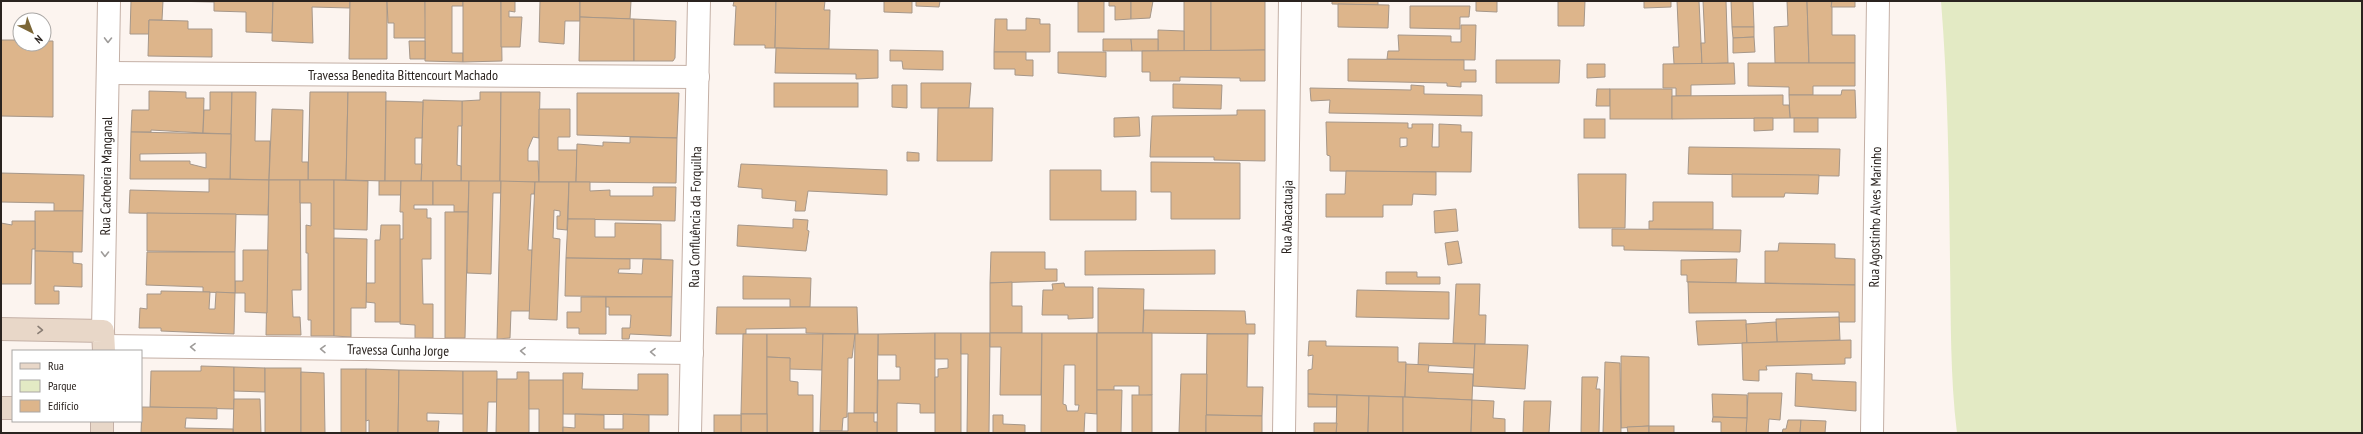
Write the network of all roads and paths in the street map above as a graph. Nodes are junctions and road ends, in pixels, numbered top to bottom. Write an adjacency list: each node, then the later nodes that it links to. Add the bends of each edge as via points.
1 (109, 1): 5 (street, Rua Cachoeira Manganal, one-way to 5)
2 (699, 1): 6 (street, Rua Confluência da Forquilha)
3 (1290, 1): 15 (street, Rua Abacatuaja)
4 (1878, 1): 16 (street, Rua Agostinho Alves Marinho)
5 (108, 73): 6 (street, Travessa Benedita Bittencourt Machado); 8 (street, Rua Cachoeira Manganal, one-way to 8)
6 (698, 77): 9 (street, Rua Confluência da Forquilha)
7 (1, 329): 8 (street, one-way to 8)
8 (104, 343): 9 (street, Travessa Cunha Jorge, one-way to 8)
9 (692, 353): 14 (street, Rua Confluência da Forquilha)
10 (1, 408): 11 (street)
11 (12, 408)
12 (102, 422): 13 (street)
13 (102, 433)
14 (690, 433)
15 (1284, 433)
16 (1872, 433)

